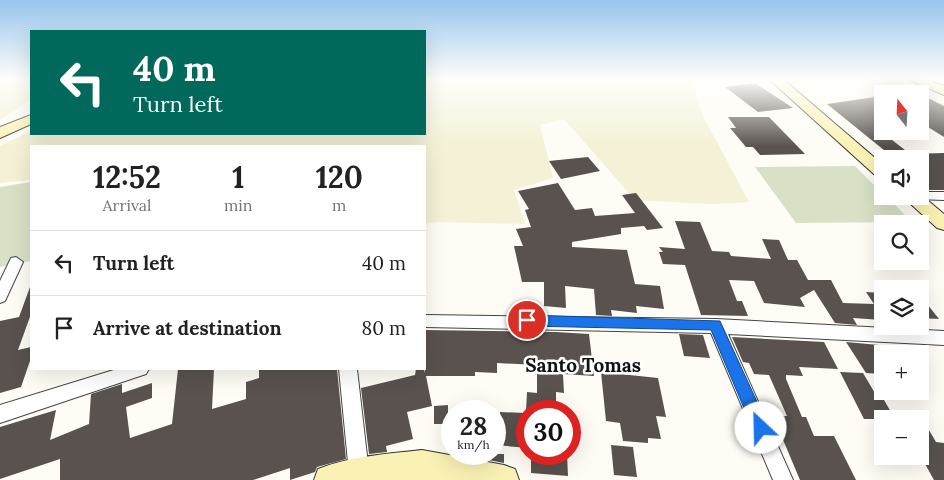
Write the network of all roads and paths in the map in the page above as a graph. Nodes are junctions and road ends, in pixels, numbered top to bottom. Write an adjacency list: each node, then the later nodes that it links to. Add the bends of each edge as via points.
1 (802, 102): 4 (main road)
2 (30, 119): 3 (main road)
3 (0, 133)
4 (874, 165)
5 (929, 196): 6 (street)
6 (944, 196)
7 (922, 205): 8 (main road)
8 (944, 224)
9 (16, 262): 10 (street)
10 (0, 297)
11 (426, 321): 12 (street)
12 (716, 325): 13 (street); 20 (street)
13 (944, 338)
14 (137, 370): 16 (street)
15 (348, 370): 17 (street)
16 (0, 414)
17 (359, 473): 18 (main road); 19 (main road, via 422,465)
18 (329, 480)
19 (504, 480)
20 (783, 480)

